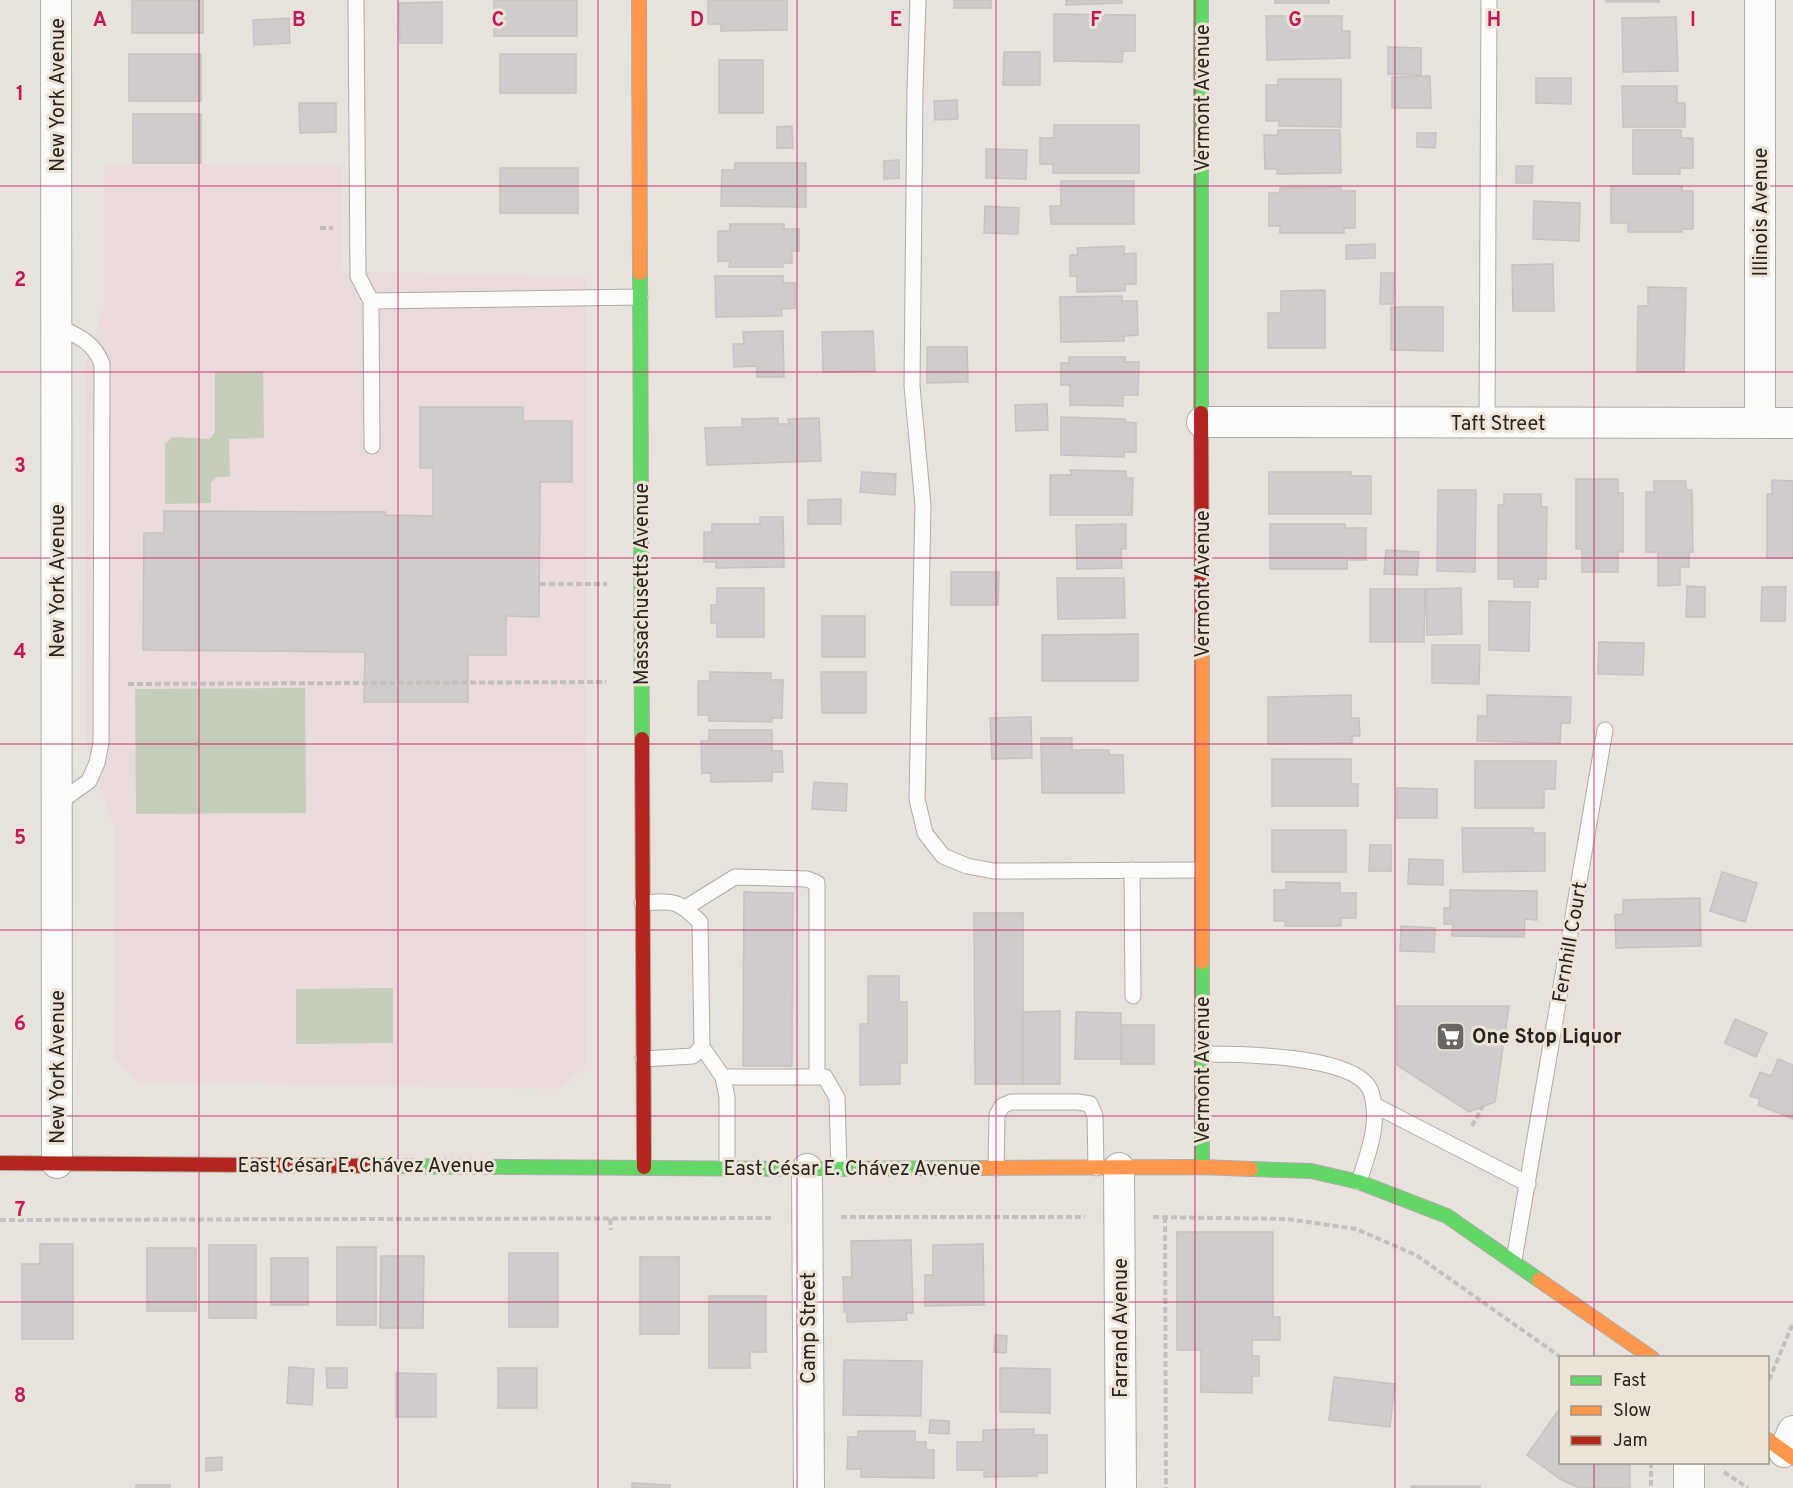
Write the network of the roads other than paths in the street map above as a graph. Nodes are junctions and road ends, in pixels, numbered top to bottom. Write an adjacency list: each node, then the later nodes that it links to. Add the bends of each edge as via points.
1 (56, 0): 10 (street, New York Avenue)
2 (356, 0): 9 (lane, via 358,276)
3 (639, 0): 8 (street, Massachusetts Avenue)
4 (918, 0): 18 (lane, via 912,386 923,506 917,799 925,833 943,856 994,871)
5 (1201, 0): 11 (street, Vermont Avenue)
6 (1489, 0): 12 (lane)
7 (1760, 0): 13 (street, Illinois Avenue)
8 (640, 297): 9 (lane); 20 (street, Massachusetts Avenue)
9 (371, 301): 15 (lane)
10 (57, 326): 17 (street, New York Avenue); 17 (lane, via 88,341 98,352 102,388 100,743 97,763 88,782)
11 (1202, 422): 12 (street, Taft Street); 19 (street, Vermont Avenue)
12 (1487, 423): 13 (street, Taft Street)
13 (1760, 423): 14 (street, Taft Street)
14 (1793, 423)
15 (372, 446)
16 (1605, 730): 39 (lane, Fernhill Court)
17 (57, 804): 30 (street, New York Avenue)
18 (1132, 870): 19 (lane); 22 (lane)
19 (1201, 870): 24 (street, Vermont Avenue)
20 (642, 903): 21 (lane, via 673,901); 25 (street, Massachusetts Avenue)
21 (686, 908): 23 (lane, via 700,922); 27 (lane, via 735,877 807,879 817,883)
22 (1133, 996)
23 (702, 1047): 25 (lane, via 693,1056); 26 (lane)
24 (1202, 1054): 28 (lane, via 1275,1056 1327,1065 1364,1082 1371,1089); 32 (street, Vermont Avenue)
25 (643, 1059): 31 (street, Massachusetts Avenue)
26 (723, 1077): 27 (lane); 33 (lane, via 727,1097)
27 (817, 1077): 37 (lane, via 825,1077 837,1098)
28 (1374, 1105): 38 (lane, via 1372,1140); 39 (lane)
29 (0, 1163): 30 (street, East César E. Chávez Avenue)
30 (57, 1163): 31 (street, East César E. Chávez Avenue)
31 (644, 1167): 33 (street, East César E. Chávez Avenue)
32 (1202, 1167): 35 (street, East César E. Chávez Avenue); 38 (street, East César E. Chávez Avenue, via 1311,1171)
33 (727, 1168): 36 (street, East César E. Chávez Avenue)
34 (996, 1168): 35 (street, East César E. Chávez Avenue); 35 (lane, via 997,1115 1002,1106 1011,1102 1090,1104); 37 (street, East César E. Chávez Avenue)
35 (1108, 1168): 44 (street, Farrand Avenue)
36 (807, 1169): 37 (street, East César E. Chávez Avenue); 43 (street, Camp Street)
37 (839, 1169)
38 (1359, 1182): 40 (street, East César E. Chávez Avenue, via 1447,1216)
39 (1528, 1184): 40 (lane, Fernhill Court)
40 (1514, 1260): 41 (street, East César E. Chávez Avenue)
41 (1649, 1356)
42 (1704, 1465): 45 (street)
43 (809, 1488)
44 (1121, 1488)
45 (1689, 1488)

